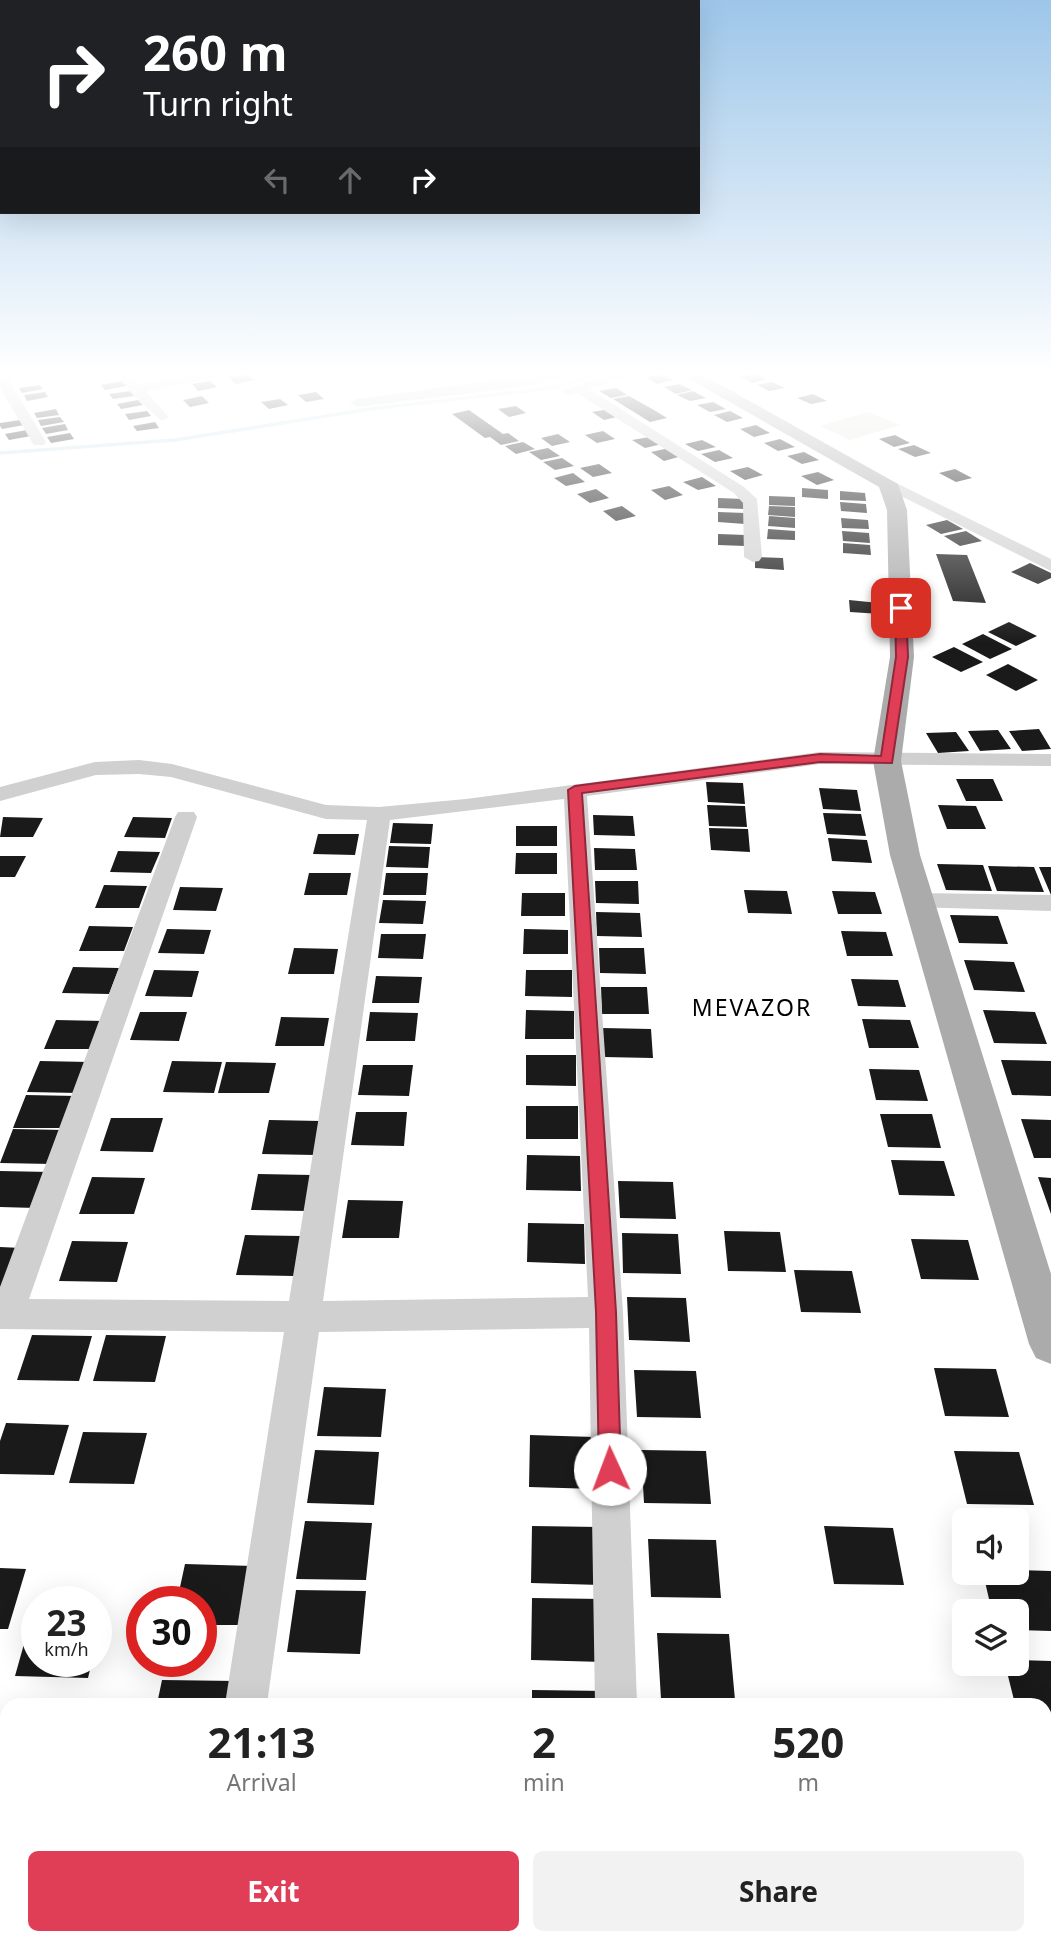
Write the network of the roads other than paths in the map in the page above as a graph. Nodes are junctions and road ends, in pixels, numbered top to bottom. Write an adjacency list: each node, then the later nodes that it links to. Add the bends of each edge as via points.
1 (692, 462): 4 (street, via 751,502)
2 (848, 462): 3 (main road)
3 (888, 484): 5 (street); 7 (main road, via 897,510 902,657)
4 (753, 557)
5 (1049, 562)
6 (1051, 760): 7 (street)
7 (887, 761): 8 (street, via 820,758); 12 (main road)
8 (575, 790): 10 (street); 14 (street)
9 (0, 794): 10 (street, via 96,769 139,767 172,771 326,812)
10 (379, 814): 16 (street)
11 (186, 817): 15 (street)
12 (919, 901): 13 (street); 17 (main road)
13 (1051, 902)
14 (606, 1312): 16 (street); 19 (street)
15 (3, 1314): 16 (street)
16 (302, 1317): 18 (street)
17 (1050, 1339)
18 (247, 1698)
19 (616, 1698)

